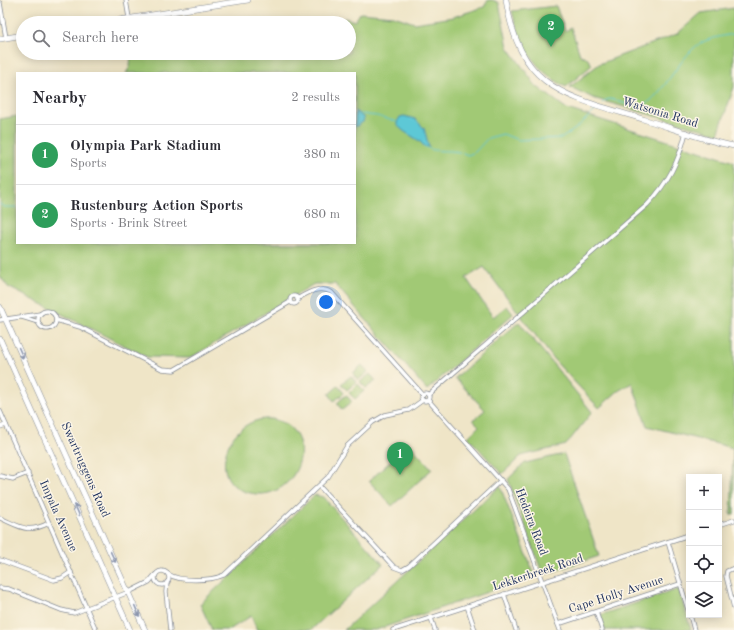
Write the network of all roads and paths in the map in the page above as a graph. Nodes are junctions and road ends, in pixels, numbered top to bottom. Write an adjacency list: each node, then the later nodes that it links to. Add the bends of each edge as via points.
1 (126, 0): 5 (street)
2 (248, 0): 6 (main road)
3 (506, 0): 9 (main road, Watsonia Road, via 514,36 526,61 547,83 582,100)
4 (0, 3): 8 (street)
5 (129, 16)
6 (142, 16)
7 (16, 36): 8 (main road)
8 (3, 38)
9 (686, 132): 10 (main road, Watsonia Road); 19 (street, via 670,177 647,205)
10 (733, 146)
11 (0, 307): 14 (main road, Swartruggens Road)
12 (40, 314): 13 (street); 15 (street, via 52,312); 16 (street)
13 (21, 317): 14 (street); 16 (street)
14 (3, 319): 47 (main road, Swartruggens Road, one-way to 47)
15 (56, 320): 16 (street, via 52,328 47,329 41,327); 18 (street, via 80,327 162,369 174,370 290,302 296,303 297,299 314,290 323,289 331,292)
16 (38, 322)
17 (0, 339): 50 (main road, Swartruggens Road, one-way to 17)
18 (422, 395): 19 (street); 20 (street)
19 (428, 395): 21 (street)
20 (423, 400): 21 (street); 28 (street, via 409,410 385,415 373,422 347,446 332,472)
21 (428, 400): 27 (street, Hedeira Road)
22 (0, 411): 23 (street, Impala Avenue)
23 (6, 425): 24 (street); 25 (street, Impala Avenue)
24 (0, 427)
25 (28, 473): 26 (street, via 13,479); 31 (street, Impala Avenue)
26 (0, 476)
27 (501, 480): 28 (street, via 402,570 394,567); 43 (street, Hedeira Road, via 512,499)
28 (319, 486): 40 (street, via 224,575 210,579)
29 (0, 518): 31 (street, via 30,530)
30 (734, 520): 32 (street)
31 (50, 523): 37 (street, Impala Avenue)
32 (722, 524)
33 (686, 536): 34 (street, Lekkerbreek Road)
34 (668, 542): 43 (street, Lekkerbreek Road); 45 (street)
35 (0, 560): 37 (street, via 54,580)
36 (734, 568): 53 (street, via 727,571 726,576)
37 (71, 572): 54 (street, Impala Avenue)
38 (168, 574): 39 (street, via 160,571); 40 (street); 42 (street)
39 (155, 575): 41 (street); 44 (street)
40 (178, 578): 42 (street)
41 (149, 582): 44 (street); 47 (street)
42 (167, 582): 44 (street); 48 (street)
43 (543, 582): 49 (street, Lekkerbreek Road); 58 (street, Hedeira Road)
44 (158, 583): 48 (street)
45 (680, 584): 51 (street); 55 (street, Cape Holly Avenue)
46 (0, 588): 54 (street, via 16,591 68,612 80,613)
47 (129, 592): 50 (street); 61 (main road, Swartruggens Road, one-way to 61)
48 (166, 592): 62 (street)
49 (504, 594): 52 (street, Lekkerbreek Road); 66 (street)
50 (114, 597): 54 (street); 60 (main road, Swartruggens Road)
51 (686, 604)
52 (467, 606): 56 (street, Lekkerbreek Road); 65 (street)
53 (734, 608)
54 (86, 610): 59 (street, Impala Avenue)
55 (596, 612): 58 (street, Cape Holly Avenue); 68 (street)
56 (430, 618): 63 (street, Lekkerbreek Road); 64 (street)
57 (690, 618): 69 (street)
58 (558, 624): 67 (street, Hedeira Road)
59 (96, 630)
60 (130, 630)
61 (145, 630)
62 (170, 630)
63 (393, 630)
64 (435, 630)
65 (475, 630)
66 (516, 630)
67 (560, 630)
68 (602, 630)
69 (694, 630)

